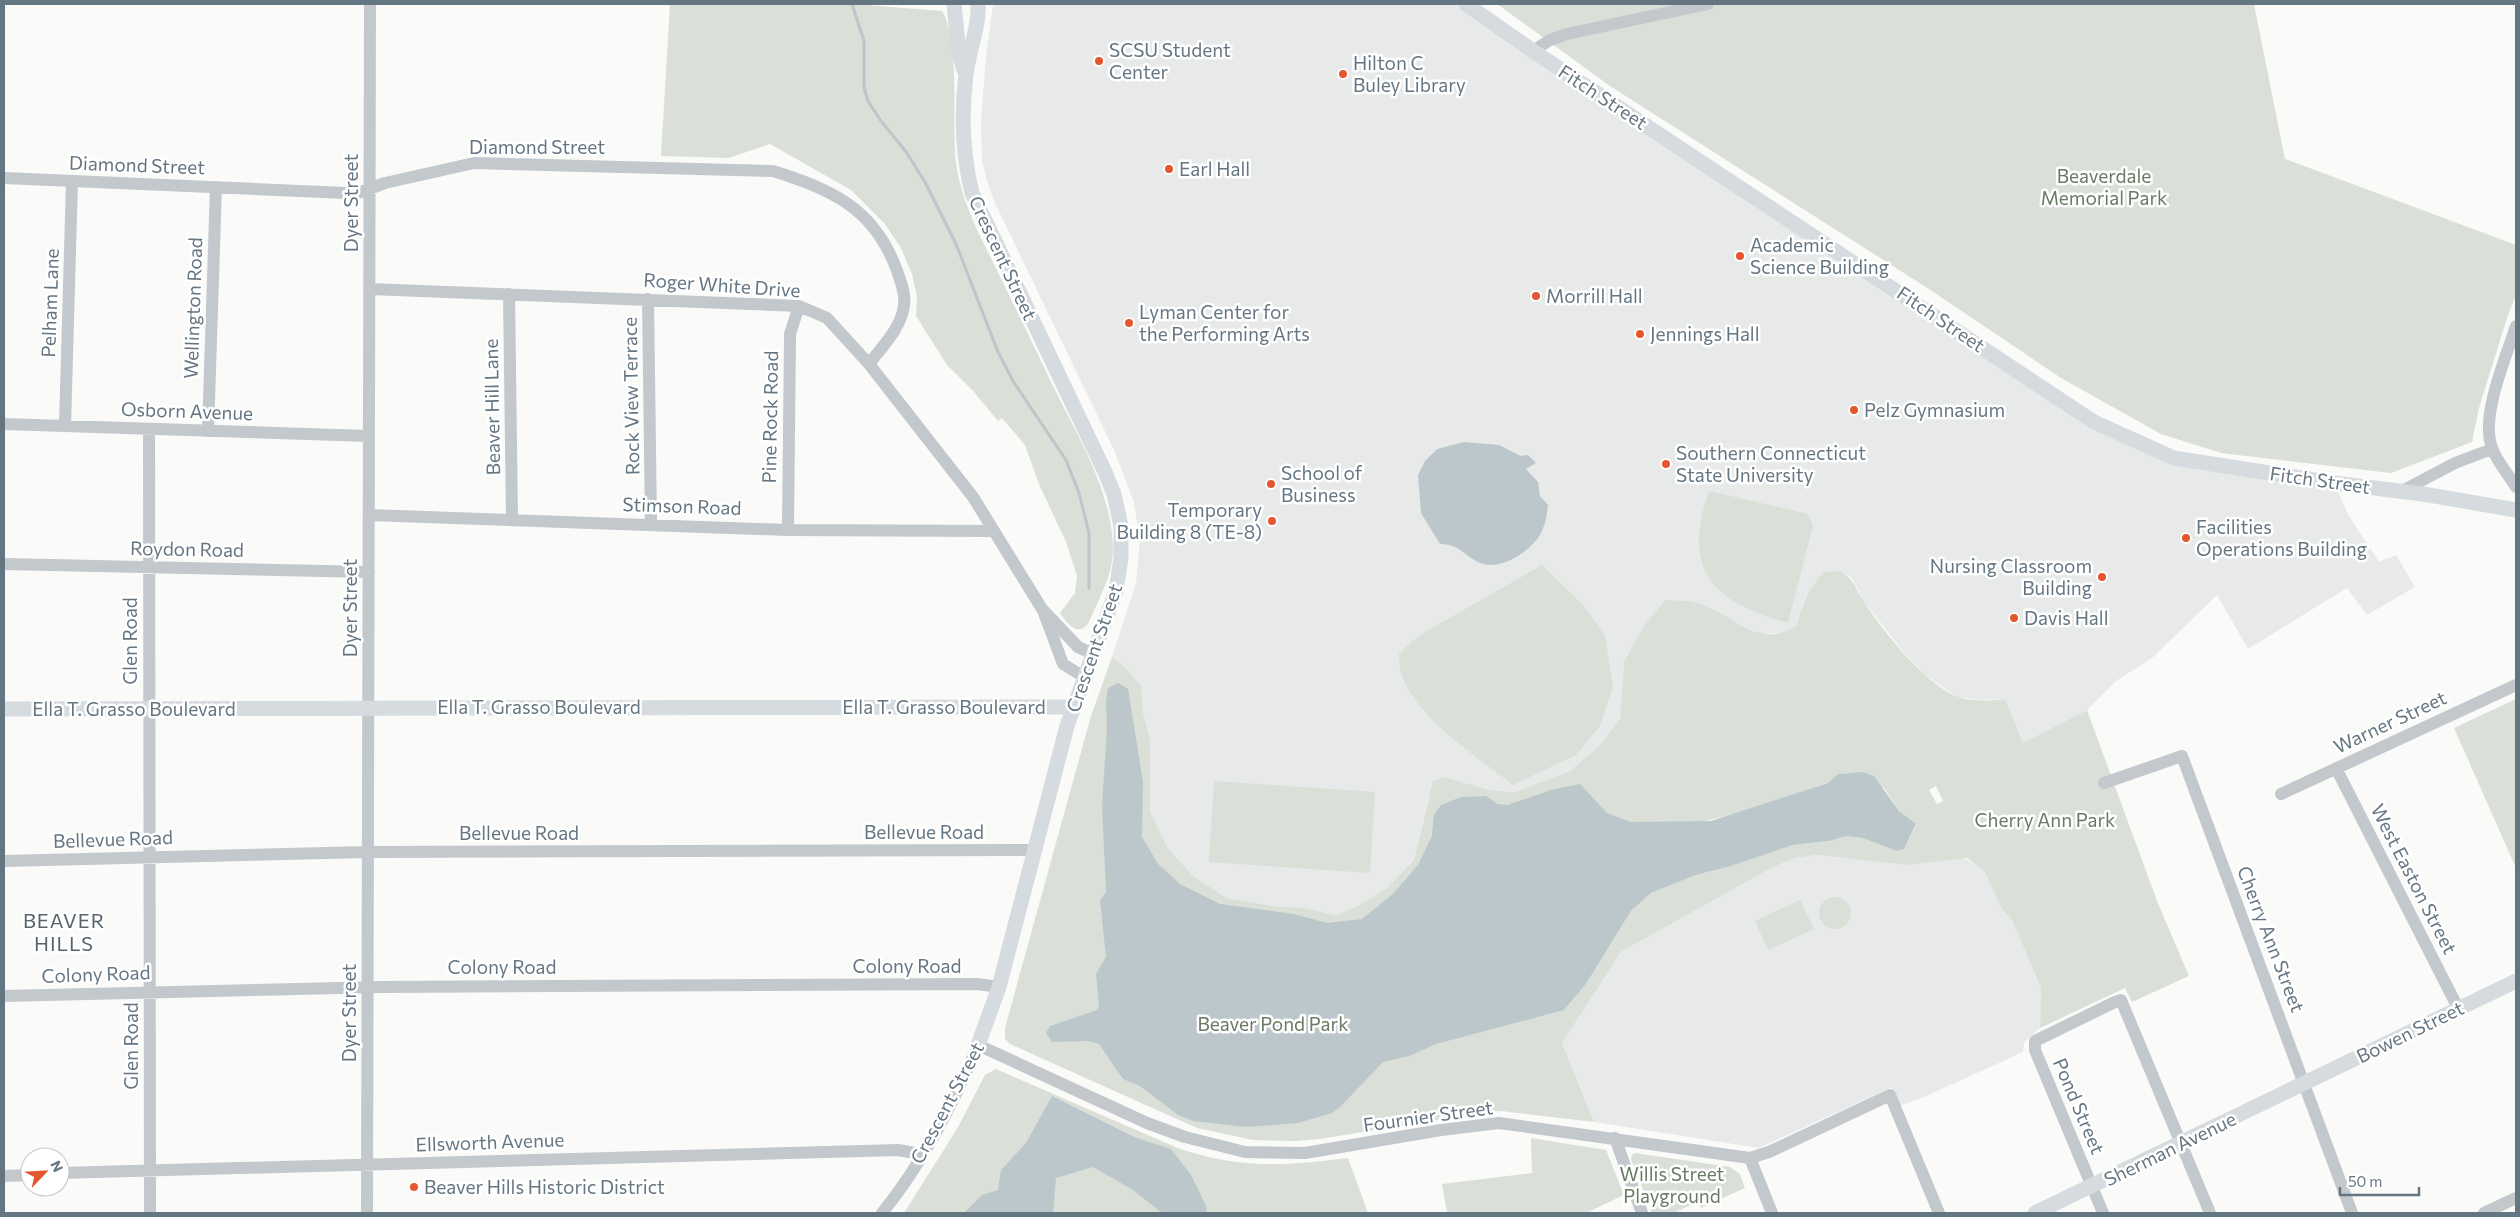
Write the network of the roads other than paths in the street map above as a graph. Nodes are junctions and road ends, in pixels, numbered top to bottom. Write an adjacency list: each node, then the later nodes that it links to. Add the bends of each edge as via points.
1 (370, 4): 11 (street, Dyer Street)
2 (954, 4): 7 (main road, Crescent Street, via 959,53)
3 (978, 4): 7 (main road, Crescent Street)
4 (1708, 4): 6 (street, via 1567,34)
5 (1467, 5): 6 (main road, Fitch Street)
6 (1533, 51): 25 (main road, Fitch Street, via 2094,422 2174,458)
7 (966, 76): 36 (main road, Crescent Street, via 964,150 972,193 1105,472 1118,510 1122,537 1120,574)
8 (4, 178): 9 (street, Diamond Street)
9 (72, 181): 10 (street, Diamond Street); 19 (street, Pelham Lane)
10 (216, 187): 11 (street, Diamond Street, via 344,193 358,193); 21 (street, Wellington Road)
11 (370, 188): 12 (street, Dyer Street); 17 (street, Diamond Street, via 474,162 773,171 816,184 841,198 878,233 892,256 901,282 904,305 897,326)
12 (370, 289): 13 (street, Roger White Drive); 22 (street, Dyer Street)
13 (508, 294): 14 (street, Roger White Drive); 28 (street, Beaver Hill Lane)
14 (648, 299): 15 (street, Roger White Drive); 29 (street, Rock View Terrace)
15 (799, 306): 17 (street, Roger White Drive, via 827,318); 30 (street, Pine Rock Road, via 790,334)
16 (2516, 326): 23 (street, via 2493,403 2488,431)
17 (869, 364): 31 (street, Roger White Drive, via 973,497)
18 (4, 424): 19 (street, Osborn Avenue)
19 (65, 426): 20 (street, Osborn Avenue)
20 (149, 429): 21 (street, Osborn Avenue); 33 (street, Glen Road)
21 (208, 431): 22 (street, Osborn Avenue)
22 (369, 436): 27 (street, Dyer Street)
23 (2492, 449): 24 (street); 25 (street, via 2447,467)
24 (2516, 487)
25 (2402, 491): 26 (main road, Fitch Street)
26 (2516, 510)
27 (369, 515): 28 (street, Stimson Road); 34 (street, Dyer Street)
28 (512, 519): 29 (street, Stimson Road)
29 (651, 523): 30 (street, Stimson Road)
30 (788, 530): 31 (street, Stimson Road)
31 (994, 531): 35 (street, Roger White Drive)
32 (4, 564): 33 (street, Roydon Road)
33 (148, 566): 34 (street, Roydon Road); 42 (street, Glen Road)
34 (369, 572): 40 (street, Dyer Street)
35 (1042, 609): 36 (street, Roger White Drive, via 1078,647); 37 (street, Roger White Drive, via 1059,656 1070,670)
36 (1093, 654): 37 (main road, Crescent Street)
37 (1084, 677): 39 (main road, Crescent Street)
38 (2516, 685): 43 (street, Warner Street)
39 (1073, 707): 40 (main road, Ella T. Grasso Boulevard); 46 (main road, Crescent Street)
40 (369, 708): 42 (main road, Ella T. Grasso Boulevard); 47 (street, Dyer Street)
41 (4, 710): 42 (main road, Ella T. Grasso Boulevard)
42 (148, 710): 48 (street, Glen Road)
43 (2336, 768): 45 (street, Warner Street); 55 (street, West Easton Street)
44 (2104, 783): 57 (street, Cherry Ann Street, via 2182,756)
45 (2281, 794)
46 (1034, 850): 47 (street, Bellevue Road); 52 (main road, Crescent Street)
47 (368, 852): 48 (street, Bellevue Road); 51 (street, Dyer Street)
48 (151, 857): 49 (street, Bellevue Road); 53 (street, Glen Road)
49 (4, 861)
50 (2516, 984): 55 (main road, Bowen Street)
51 (368, 987): 52 (street, Colony Road, via 977,984); 53 (street, Colony Road); 62 (street, Dyer Street)
52 (999, 987): 56 (main road, Crescent Street)
53 (150, 991): 54 (street, Colony Road); 63 (street, Glen Road)
54 (4, 996)
55 (2458, 1008): 57 (main road, Bowen Street)
56 (978, 1046): 58 (street, Fournier Street, via 1147,1123 1185,1137 1245,1152 1305,1153 1490,1124 1513,1124); 60 (street, Crescent Street, via 968,1072)
57 (2304, 1084): 59 (main road, Sherman Avenue); 78 (street, Cherry Ann Street)
58 (1615, 1138): 61 (street, Fournier Street); 72 (street)
59 (2182, 1143): 67 (main road, Sherman Avenue); 67 (street, Pond Street, via 2122,1000 2115,1002 2035,1041 2035,1050); 77 (street)
60 (921, 1154): 62 (street, Ellsworth Avenue, via 898,1150); 71 (street, Crescent Street)
61 (1750, 1158): 73 (street); 74 (street, Fournier Street, via 1770,1152 1890,1095)
62 (367, 1164): 63 (street, Ellsworth Avenue); 70 (street, Dyer Street)
63 (150, 1170): 64 (street, Ellsworth Avenue); 69 (street, Glen Road)
64 (70, 1174)
65 (20, 1175): 66 (street)
66 (4, 1176)
67 (2092, 1186): 75 (main road, Sherman Avenue); 76 (street, Pond Street)
68 (2516, 1198): 79 (street)
69 (150, 1213)
70 (367, 1213)
71 (882, 1213)
72 (1642, 1213)
73 (1772, 1213)
74 (1939, 1213)
75 (2036, 1213)
76 (2103, 1213)
77 (2210, 1213)
78 (2352, 1213)
79 (2484, 1213)

